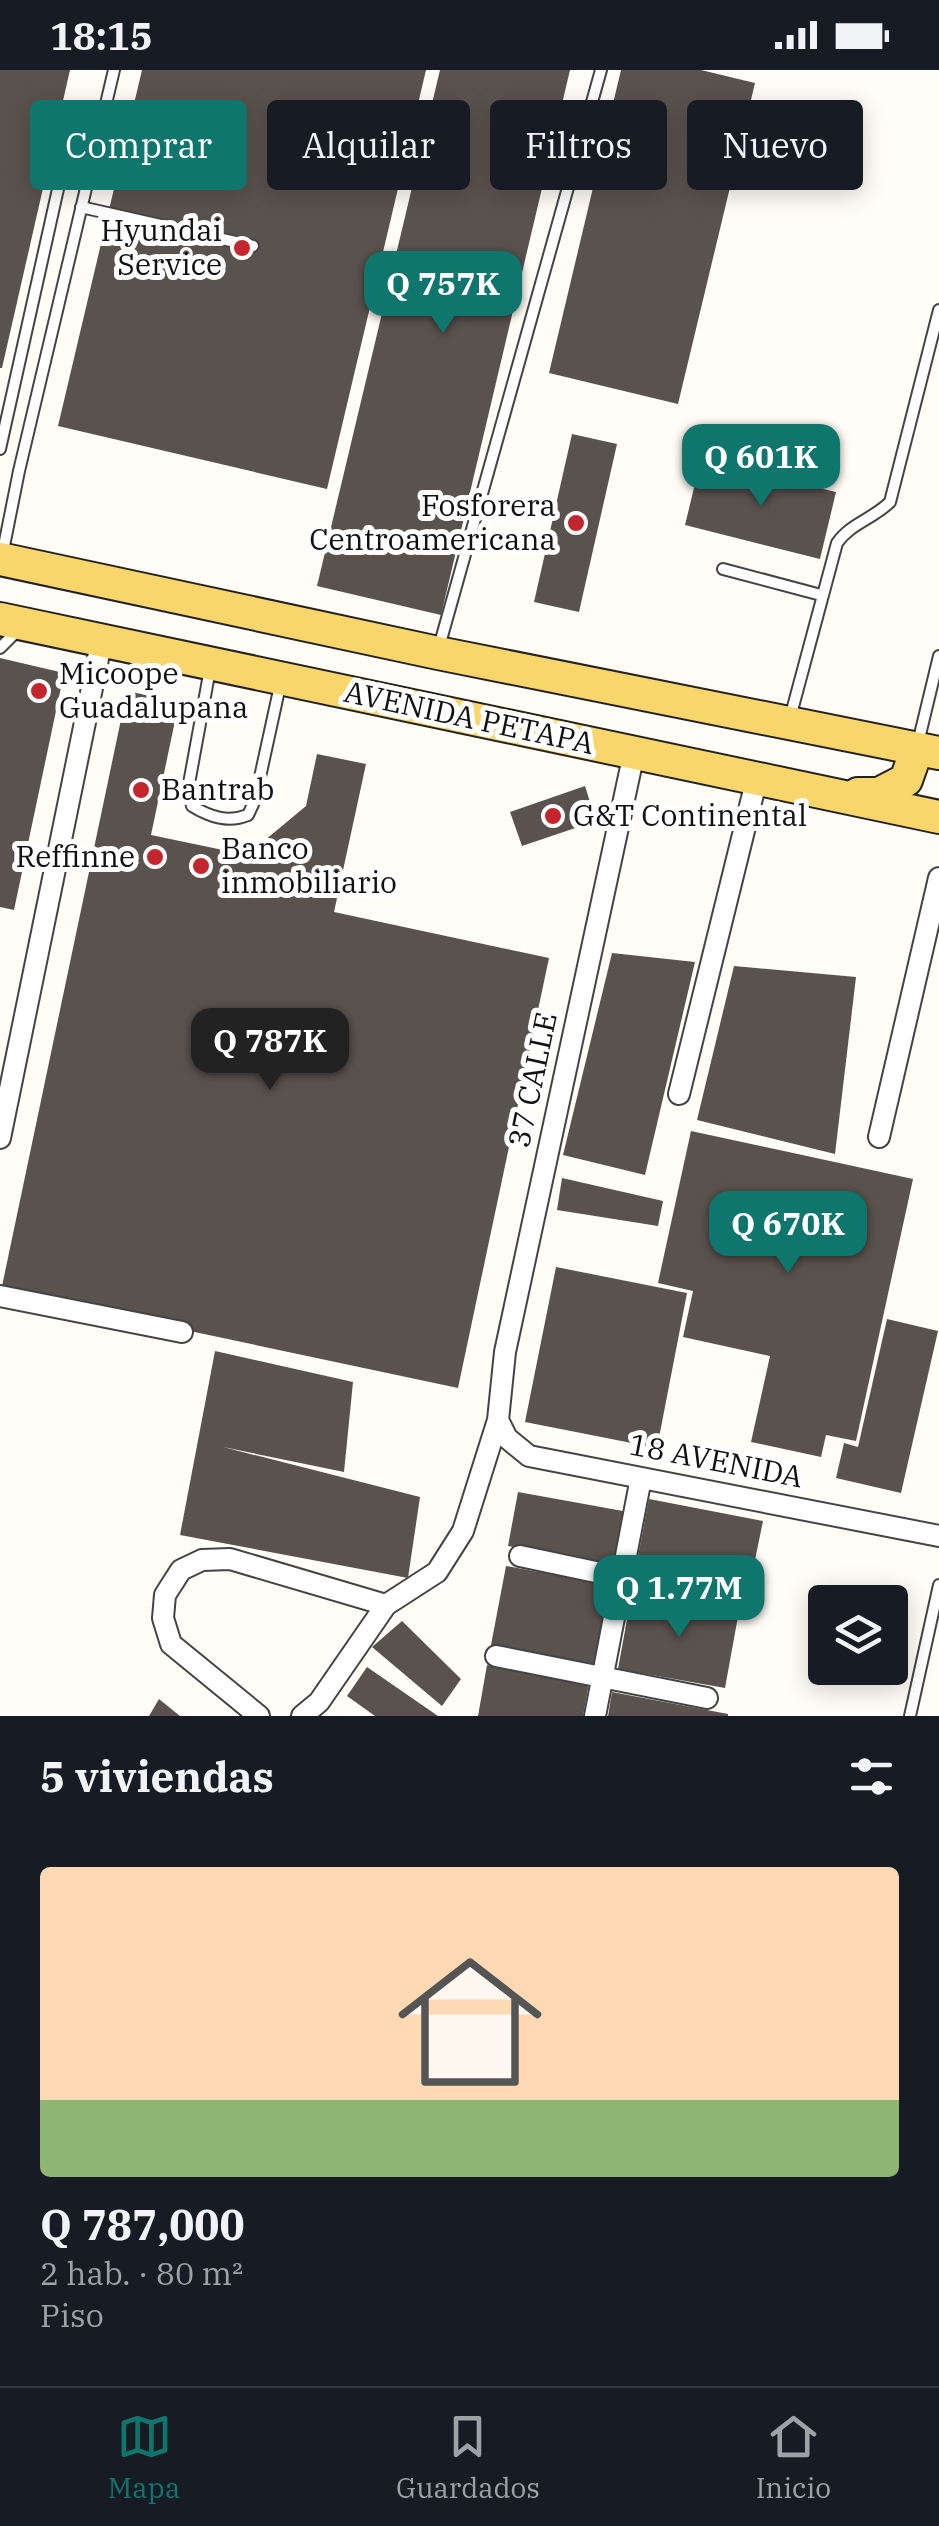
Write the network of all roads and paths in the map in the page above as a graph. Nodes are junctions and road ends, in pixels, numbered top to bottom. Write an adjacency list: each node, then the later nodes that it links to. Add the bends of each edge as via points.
1 (114, 70): 4 (lane)
2 (601, 70): 14 (lane)
3 (58, 190): 7 (lane)
4 (82, 207): 5 (lane); 8 (lane)
5 (252, 246)
6 (939, 310): 10 (lane, via 890,502 848,527)
7 (0, 449)
8 (1, 559): 14 (main road, AVENIDA PETAPA)
9 (722, 570): 10 (lane)
10 (821, 594): 19 (lane)
11 (12, 622): 12 (main road, AVENIDA PETAPA); 13 (lane)
12 (102, 640): 16 (main road, AVENIDA PETAPA); 27 (street)
13 (0, 648)
14 (438, 653): 18 (main road, via 431,681 404,696); 19 (main road, AVENIDA PETAPA)
15 (939, 656): 20 (lane)
16 (211, 663): 17 (main road, AVENIDA PETAPA); 17 (lane, via 188,789 192,806 208,816 248,815)
17 (282, 678): 18 (main road, AVENIDA PETAPA)
18 (376, 698): 21 (main road, AVENIDA PETAPA)
19 (788, 723): 20 (main road, AVENIDA PETAPA)
20 (928, 751): 23 (main road, via 906,780 879,794)
21 (634, 753): 22 (main road, AVENIDA PETAPA); 31 (street, 37 CALLE, via 504,1352)
22 (757, 778): 23 (main road, AVENIDA PETAPA); 26 (street)
23 (834, 794): 24 (main road, AVENIDA PETAPA)
24 (939, 817)
25 (939, 878): 28 (street)
26 (679, 1094)
27 (0, 1138)
28 (879, 1138)
29 (0, 1296): 30 (street)
30 (182, 1332)
31 (498, 1420): 32 (street, 18 AVENIDA, via 529,1456); 38 (street, 37 CALLE, via 463,1531 437,1572)
32 (641, 1478): 33 (street, 18 AVENIDA); 35 (street)
33 (939, 1536)
34 (520, 1556): 35 (street)
35 (621, 1579): 37 (street); 40 (street)
36 (939, 1585): 45 (lane)
37 (728, 1600)
38 (386, 1605): 42 (street, via 230,1559 202,1560 180,1570 163,1618 171,1644); 43 (street, via 320,1702)
39 (496, 1656): 40 (street)
40 (603, 1677): 41 (street); 44 (street)
41 (707, 1698)
42 (259, 1716)
43 (302, 1716)
44 (595, 1716)
45 (910, 1716)

